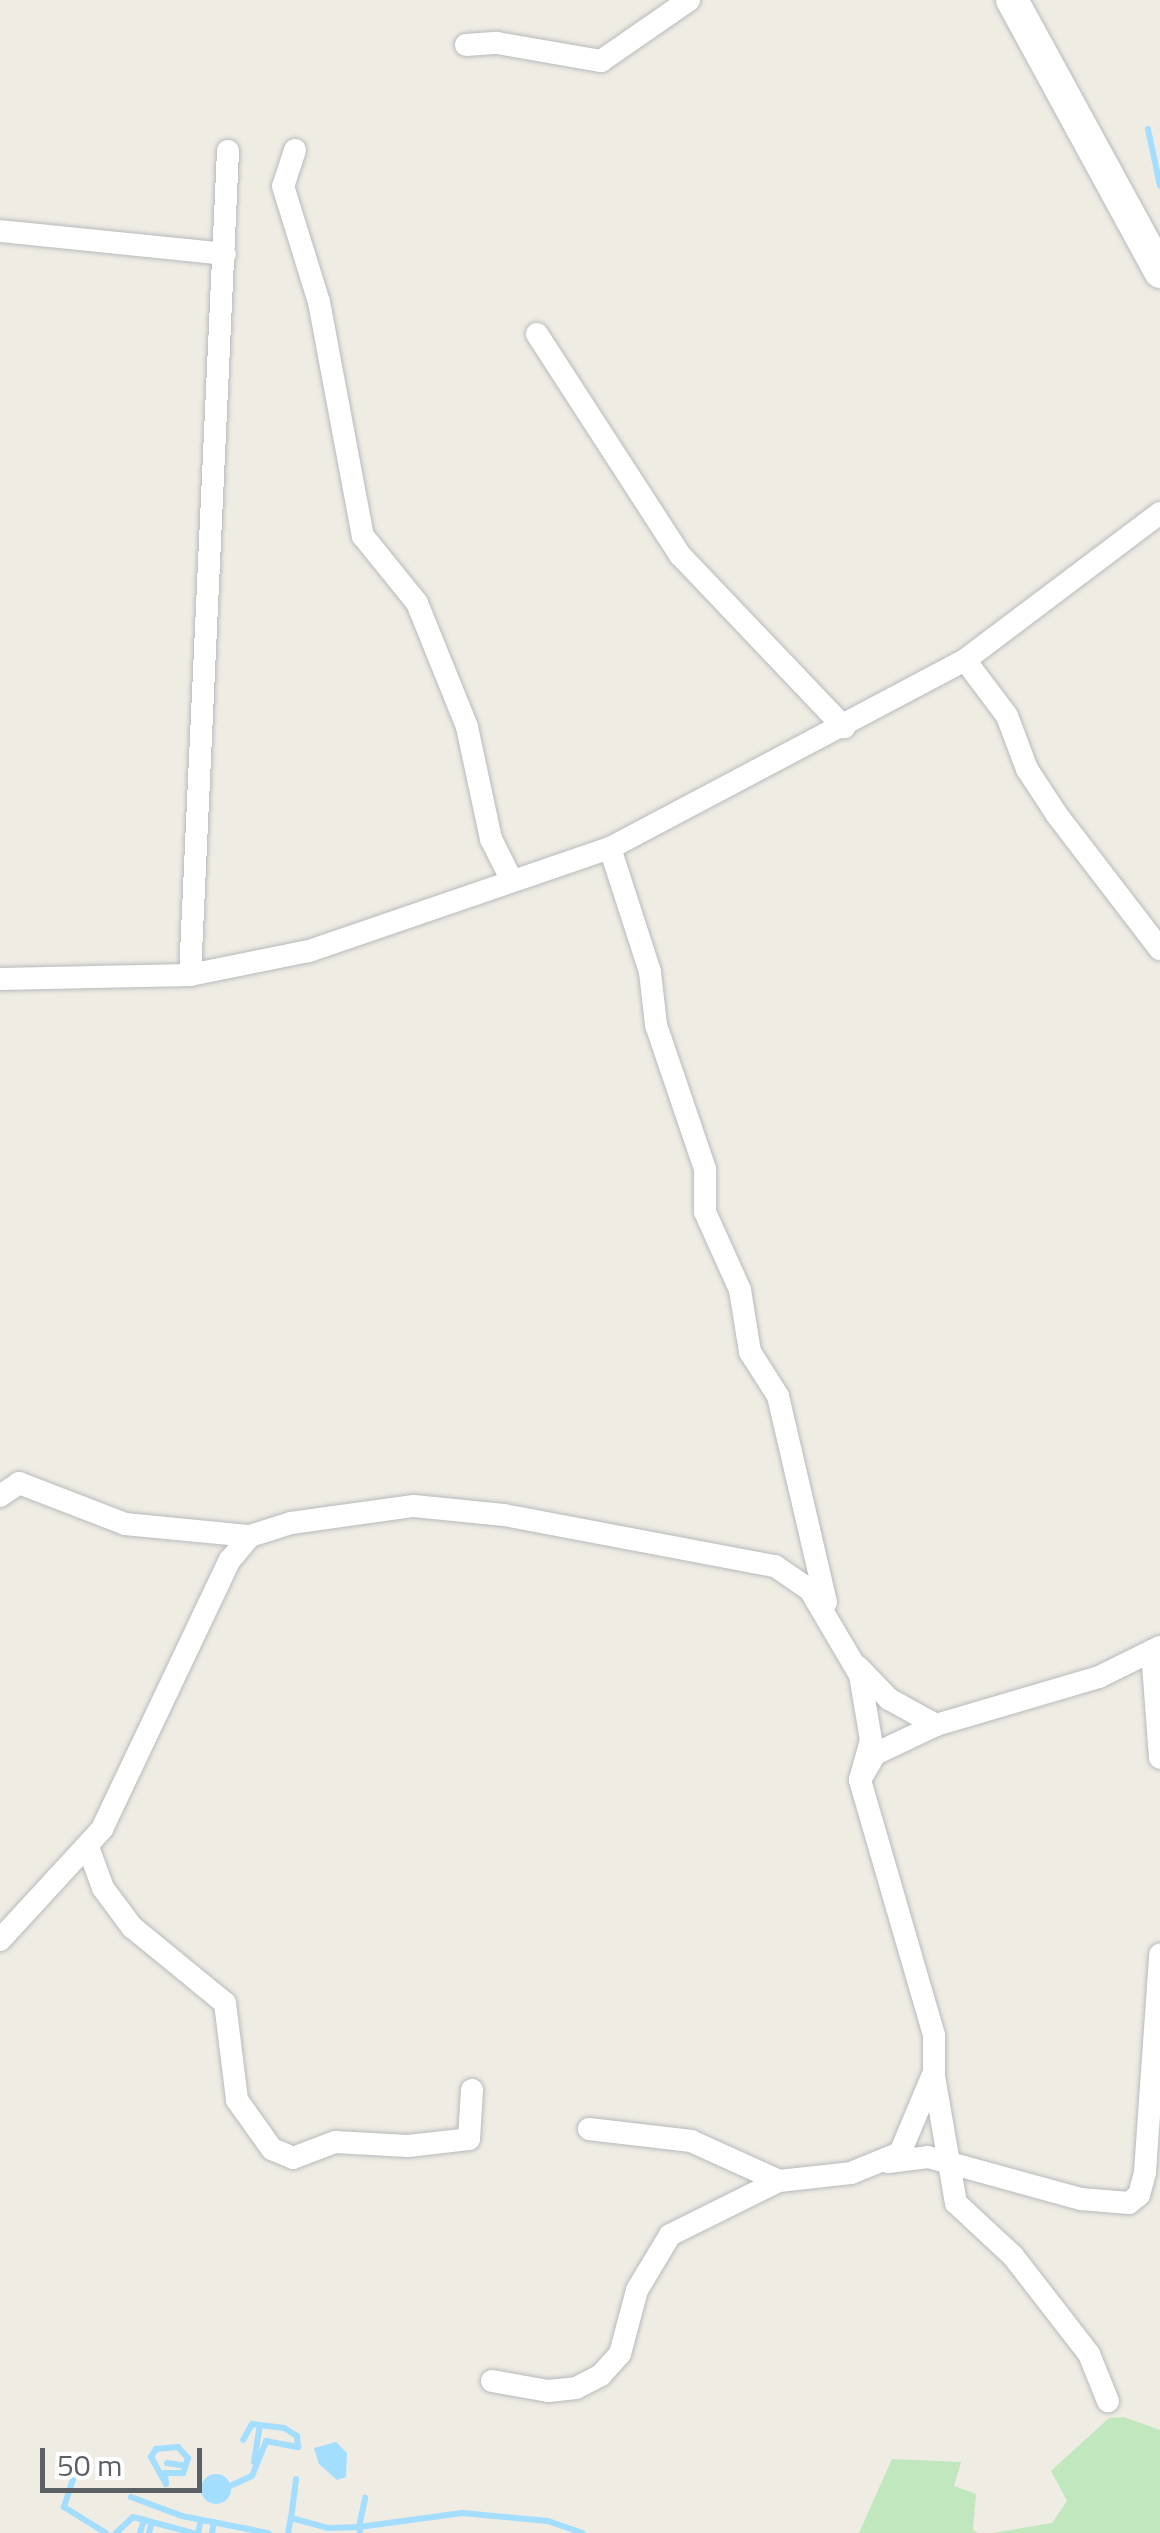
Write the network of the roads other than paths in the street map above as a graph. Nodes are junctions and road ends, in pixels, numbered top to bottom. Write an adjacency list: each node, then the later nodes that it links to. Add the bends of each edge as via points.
1 (689, 0): 3 (street, via 601,60 515,46)
2 (1012, 0): 8 (street)
3 (466, 46)
4 (295, 150): 14 (street, via 282,186 319,302 362,536 417,603 467,727 492,839)
5 (228, 151): 7 (street)
6 (0, 231): 7 (street)
7 (224, 254): 16 (street)
8 (1160, 272)
9 (537, 334): 12 (street, via 680,555)
10 (1160, 513): 11 (street)
11 (965, 660): 12 (street); 15 (street, via 1007,716 1027,769 1057,815)
12 (844, 727): 13 (street)
13 (610, 848): 14 (street); 21 (street, via 650,972 656,1025 705,1169 705,1212 740,1290 750,1352 778,1396 819,1586)
14 (512, 881): 16 (street, via 309,951)
15 (1160, 949)
16 (190, 975): 17 (street)
17 (0, 979)
18 (0, 1496): 19 (street, via 19,1483 125,1524)
19 (250, 1536): 21 (street, via 291,1522 414,1506 504,1515 775,1566 810,1590); 25 (street, via 230,1560)
20 (1156, 1649): 22 (street, via 1099,1677); 23 (street)
21 (849, 1657): 22 (street, via 890,1700); 24 (street, via 860,1675 871,1740)
22 (936, 1726): 24 (street, via 875,1754)
23 (1160, 1758)
24 (860, 1780): 30 (street, via 934,2035)
25 (88, 1847): 26 (street); 27 (street)
26 (53, 1887): 27 (street, via 72,1878); 28 (street)
27 (103, 1888): 31 (street, via 149,1944 224,2003 237,2100 272,2149 293,2158 336,2142 436,2145 468,2139)
28 (0, 1940)
29 (1160, 1955): 34 (street, via 1139,2194 1118,2204 1080,2199)
30 (934, 2072): 33 (street, via 912,2131); 34 (street)
31 (472, 2090)
32 (589, 2129): 35 (street, via 691,2141)
33 (886, 2163): 34 (street, via 911,2156); 35 (street)
34 (950, 2166): 37 (street, via 956,2202 1013,2256 1089,2354)
35 (779, 2181): 36 (street, via 670,2235 637,2290 620,2354 601,2375 576,2388 548,2390)
36 (492, 2381)
37 (1108, 2401)

